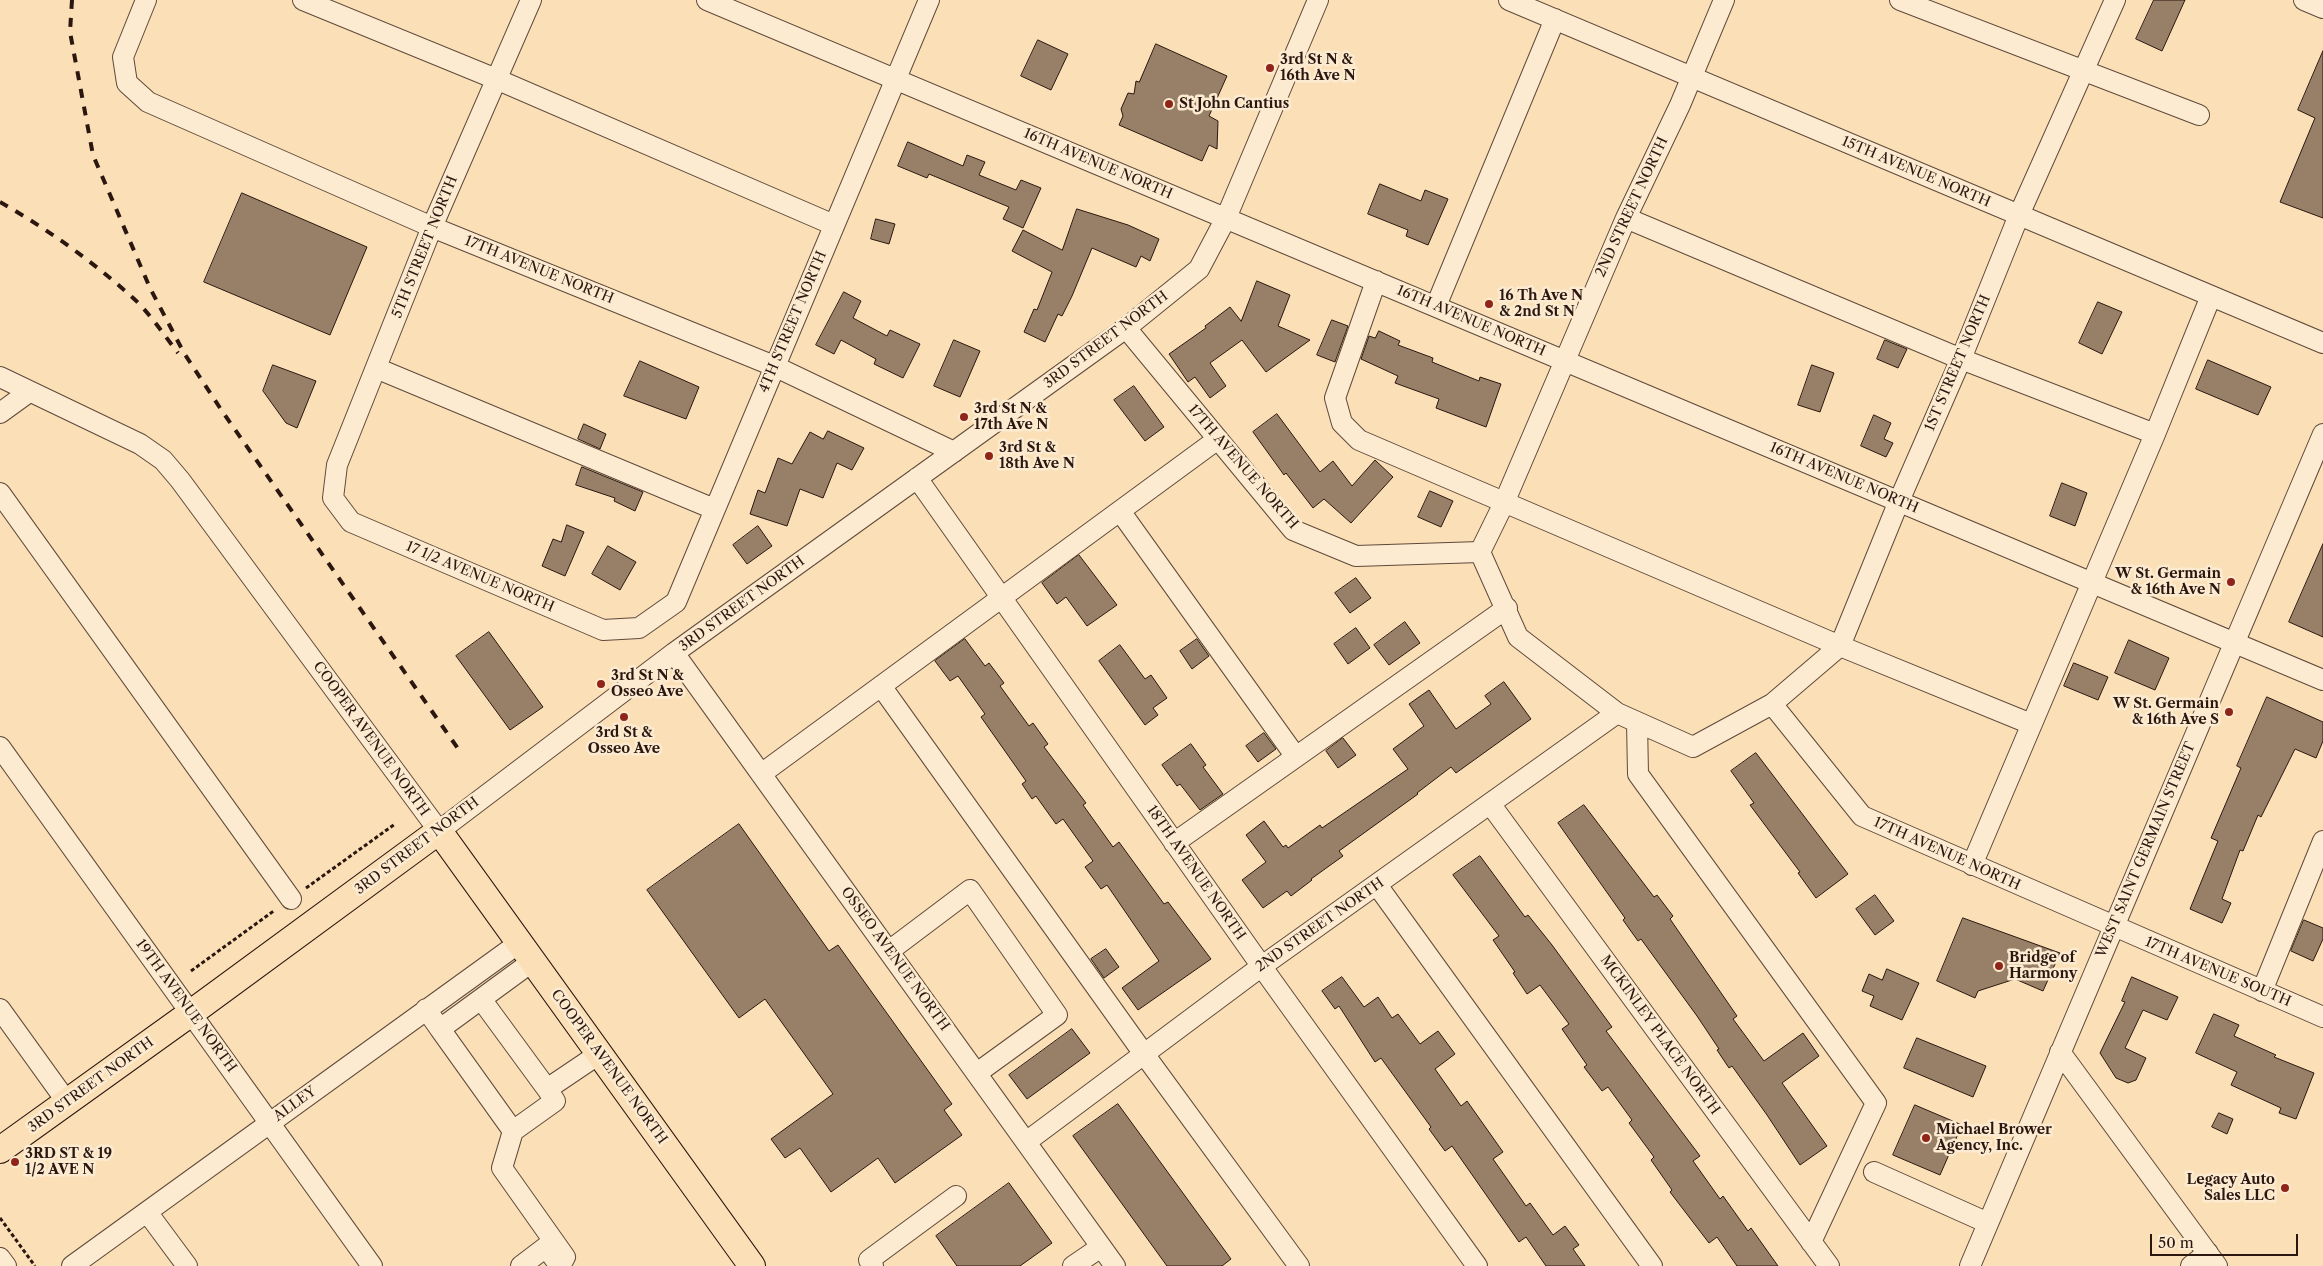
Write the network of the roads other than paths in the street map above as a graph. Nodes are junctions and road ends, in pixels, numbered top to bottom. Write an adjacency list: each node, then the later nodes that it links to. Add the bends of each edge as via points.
1 (146, 0): 23 (street, 17TH AVENUE NORTH, via 123,57 127,83 148,102)
2 (303, 0): 16 (street)
3 (531, 0): 16 (street, 5TH STREET NORTH)
4 (707, 0): 17 (street, 16TH AVENUE NORTH)
5 (929, 0): 17 (street, 4TH STREET NORTH)
6 (1318, 0): 20 (street, 3RD STREET NORTH)
7 (1509, 0): 13 (street, 15TH AVENUE NORTH)
8 (1724, 0): 15 (street, 2ND STREET NORTH)
9 (1900, 0): 14 (street)
10 (2115, 0): 14 (street, 1ST STREET NORTH)
11 (2304, 0): 12 (street)
12 (2323, 8)
13 (1555, 19): 15 (street, 15TH AVENUE NORTH); 26 (street)
14 (2084, 72): 18 (street); 19 (street, 1ST STREET NORTH)
15 (1691, 77): 19 (street, 15TH AVENUE NORTH); 21 (street, 2ND STREET NORTH)
16 (496, 79): 22 (street); 23 (street, 5TH STREET NORTH)
17 (896, 79): 20 (street, 16TH AVENUE NORTH); 22 (street, 4TH STREET NORTH)
18 (2199, 115)
19 (2019, 215): 25 (street, 15TH AVENUE NORTH); 29 (street, 1ST STREET NORTH)
20 (1226, 218): 24 (street, 16TH AVENUE NORTH); 27 (street, 3RD STREET NORTH, via 1199,269)
21 (1626, 218): 29 (street); 30 (street, 2ND STREET NORTH)
22 (834, 225): 31 (street, 4TH STREET NORTH)
23 (432, 227): 31 (street, 17TH AVENUE NORTH); 32 (street, 5TH STREET NORTH)
24 (1376, 281): 26 (street, 16TH AVENUE NORTH); 44 (street, via 1335,398 1342,423 1359,440)
25 (2211, 296): 28 (street, 15TH AVENUE NORTH); 36 (street)
26 (1436, 306): 30 (street, 16TH AVENUE NORTH)
27 (1126, 328): 38 (street, 17TH AVENUE NORTH); 39 (street, 3RD STREET NORTH)
28 (2323, 343)
29 (1961, 359): 36 (street); 43 (street, 1ST STREET NORTH)
30 (1566, 360): 43 (street, 16TH AVENUE NORTH); 44 (street, 2ND STREET NORTH)
31 (774, 366): 39 (street, 17TH AVENUE NORTH); 45 (street, 4TH STREET NORTH)
32 (376, 368): 42 (street, 5TH STREET NORTH, via 336,466); 45 (street)
33 (0, 377): 34 (street, COOPER AVENUE NORTH)
34 (29, 392): 35 (street); 65 (street, COOPER AVENUE NORTH, via 140,444 163,460)
35 (0, 413)
36 (2155, 434): 48 (street)
37 (2323, 434): 52 (street, WEST SAINT GERMAIN STREET)
38 (1218, 439): 46 (street); 47 (street, 17TH AVENUE NORTH, via 1294,530 1356,556)
39 (954, 452): 40 (street, 3RD STREET NORTH)
40 (917, 478): 49 (street, 18TH AVENUE NORTH); 54 (street, 3RD STREET NORTH)
41 (0, 493): 70 (street)
42 (333, 498): 51 (street, 17 1/2 AVENUE NORTH, via 351,522 603,630)
43 (1899, 501): 48 (street, 16TH AVENUE NORTH); 53 (street, 1ST STREET NORTH)
44 (1504, 503): 47 (street, 2ND STREET NORTH); 53 (street)
45 (714, 509): 51 (street, 4TH STREET NORTH, via 676,602)
46 (1120, 510): 49 (street); 62 (street)
47 (1480, 552): 50 (street)
48 (2091, 582): 52 (street, 16TH AVENUE NORTH); 60 (street)
49 (1001, 597): 56 (street); 66 (street, 18TH AVENUE NORTH)
50 (1507, 608): 58 (street, via 1518,637); 62 (street)
51 (639, 628)
52 (2234, 642): 55 (street, 16TH AVENUE NORTH); 71 (street, WEST SAINT GERMAIN STREET)
53 (1840, 646): 57 (street, 1ST STREET NORTH); 60 (street)
54 (674, 653): 63 (street, OSSEO AVENUE NORTH); 65 (street, 3RD STREET NORTH)
55 (2323, 680)
56 (881, 686): 63 (street); 84 (street)
57 (1772, 704): 59 (street, via 1693,746); 68 (street, 17TH AVENUE NORTH, via 1862,816)
58 (1617, 713): 59 (street); 64 (street, 2ND STREET NORTH)
59 (1637, 722): 96 (street, via 1638,774 1876,1103)
60 (2031, 724): 68 (street)
61 (0, 746): 79 (street, 19TH AVENUE NORTH)
62 (1296, 757): 66 (street)
63 (762, 774): 72 (street, OSSEO AVENUE NORTH)
64 (1491, 804): 69 (street, 2ND STREET NORTH); 96 (street, MCKINLEY PLACE NORTH)
65 (438, 831): 73 (main road, COOPER AVENUE NORTH); 79 (main road, 3RD STREET NORTH)
66 (1174, 842): 74 (street, 18TH AVENUE NORTH)
67 (2322, 844): 75 (street)
68 (1972, 865): 71 (street, 17TH AVENUE NORTH)
69 (1377, 885): 74 (street, 2ND STREET NORTH); 112 (street)
70 (291, 899)
71 (2113, 927): 75 (street, 17TH AVENUE SOUTH); 82 (street, WEST SAINT GERMAIN STREET)
72 (889, 951): 85 (street, OSSEO AVENUE NORTH); 85 (street, via 970,890 1057,1015)
73 (526, 952): 76 (street); 77 (street, ALLEY); 83 (main road, COOPER AVENUE NORTH)
74 (1262, 966): 84 (street, 2ND STREET NORTH); 111 (street, 18TH AVENUE NORTH)
75 (2262, 991): 80 (street, 17TH AVENUE SOUTH)
76 (481, 999): 81 (street); 86 (street)
77 (426, 1009): 81 (street); 88 (street, ALLEY)
78 (0, 1010): 87 (street)
79 (191, 1013): 87 (main road, 3RD STREET NORTH); 88 (street, 19TH AVENUE NORTH)
80 (2323, 1017)
81 (440, 1029): 89 (street)
82 (2060, 1052): 95 (street, WEST SAINT GERMAIN STREET); 99 (street)
83 (599, 1054): 86 (street); 106 (main road, COOPER AVENUE NORTH)
84 (1144, 1054): 90 (street, 2ND STREET NORTH); 110 (street)
85 (977, 1073): 90 (street, OSSEO AVENUE NORTH)
86 (547, 1089): 89 (street, via 555,1101)
87 (66, 1102): 91 (main road, 3RD STREET NORTH)
88 (270, 1123): 94 (street, ALLEY); 103 (street, 19TH AVENUE NORTH)
89 (513, 1131): 105 (street, via 502,1168 565,1257)
90 (1026, 1142): 97 (street, OSSEO AVENUE NORTH)
91 (0, 1150)
92 (1874, 1172): 95 (street)
93 (956, 1196): 107 (street, via 869,1260)
94 (147, 1212): 101 (street, ALLEY); 102 (street)
95 (1988, 1223): 114 (street, WEST SAINT GERMAIN STREET)
96 (1811, 1242): 113 (street, MCKINLEY PLACE NORTH)
97 (1101, 1247): 108 (street); 109 (street, OSSEO AVENUE NORTH)
98 (0, 1258): 100 (street)
99 (2212, 1260): 115 (street)
100 (6, 1266)
101 (72, 1266)
102 (187, 1266)
103 (372, 1266)
104 (521, 1266): 105 (street, via 546,1247)
105 (560, 1266)
106 (752, 1266)
107 (872, 1266)
108 (1073, 1266)
109 (1115, 1266)
110 (1299, 1266)
111 (1477, 1266)
112 (1652, 1266)
113 (1829, 1266)
114 (1970, 1266)
115 (2191, 1266)

